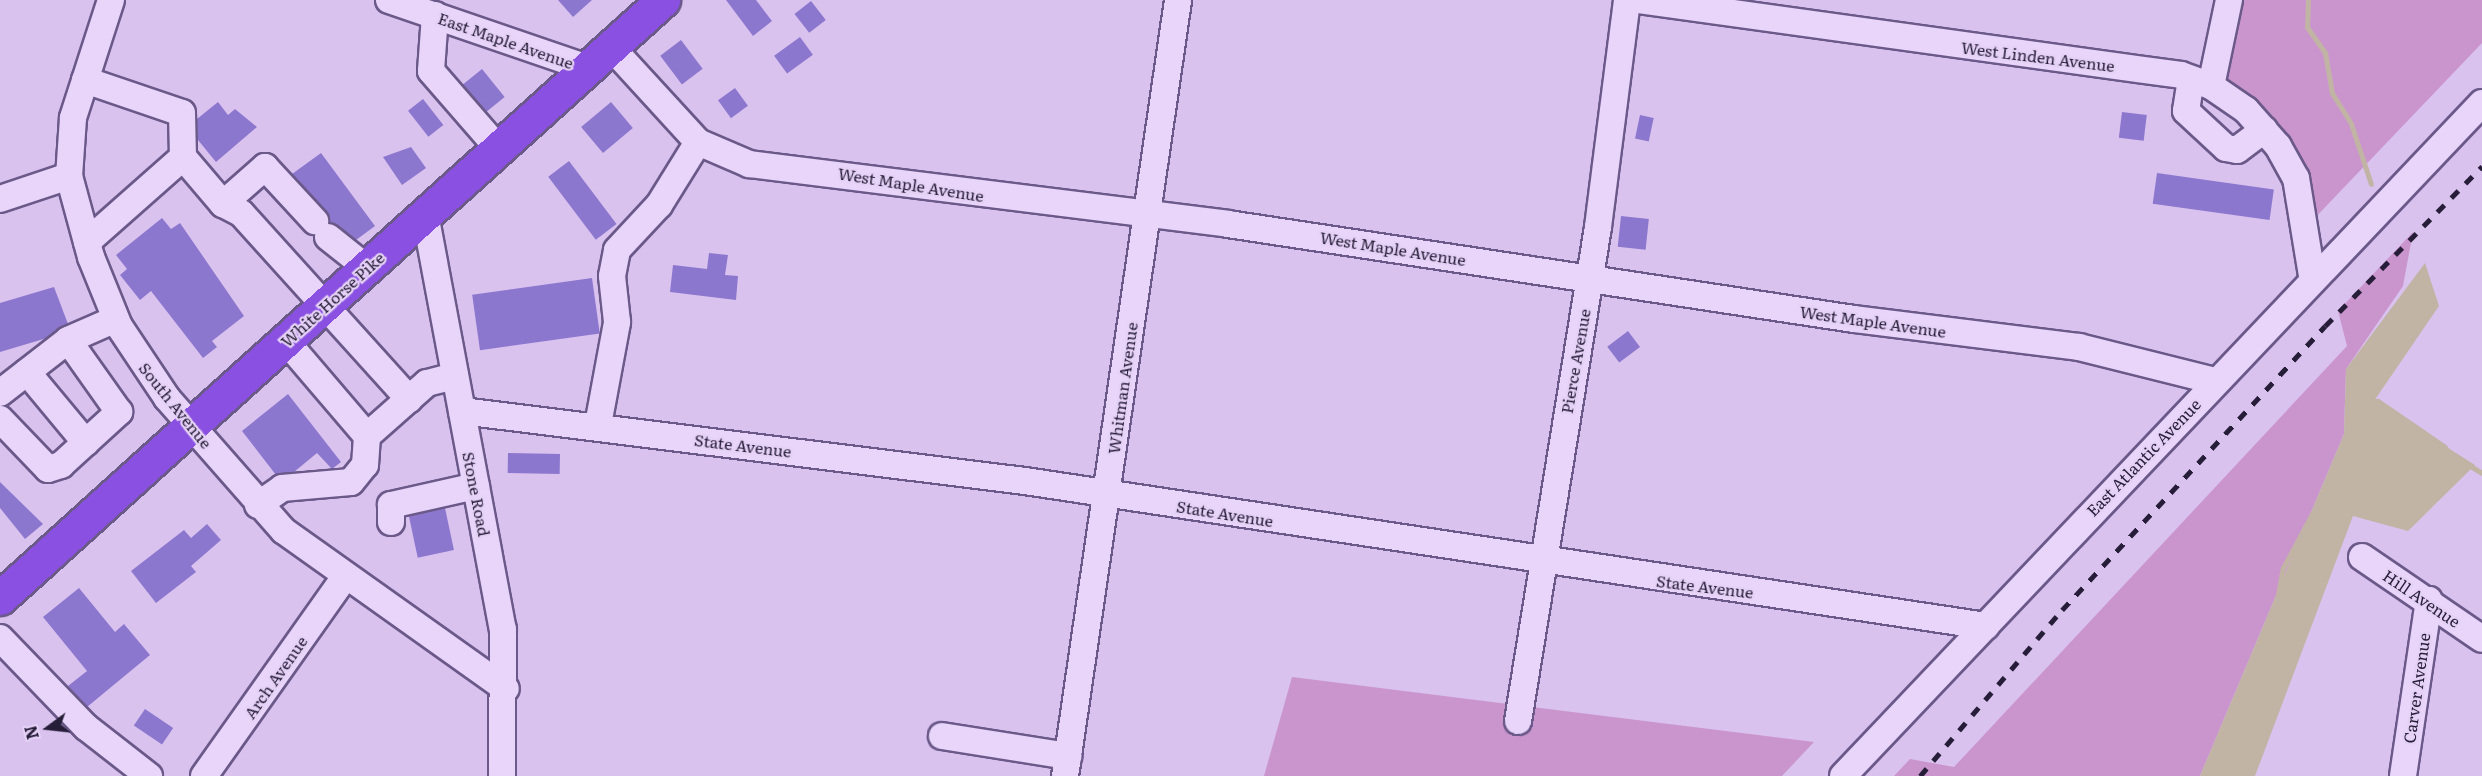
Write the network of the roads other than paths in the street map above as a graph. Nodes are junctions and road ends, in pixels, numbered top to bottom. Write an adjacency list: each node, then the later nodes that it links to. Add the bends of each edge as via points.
1 (111, 0): 10 (street, South Avenue)
2 (389, 0): 8 (street, East Maple Avenue)
3 (663, 0): 9 (highway, White Horse Pike)
4 (1178, 0): 21 (street, Whitman Avenue)
5 (1627, 0): 25 (street, Pierce Avenue)
6 (1639, 0): 11 (street, West Linden Avenue)
7 (2229, 0): 11 (street)
8 (435, 15): 9 (street, East Maple Avenue); 15 (street, via 431,71)
9 (600, 57): 14 (street, West Maple Avenue); 15 (highway, White Horse Pike)
10 (85, 80): 16 (street, via 182,113); 17 (street, South Avenue, via 73,118)
11 (2201, 82): 13 (street, West Linden Avenue, via 2246,110); 13 (street, via 2186,111 2226,148 2237,150)
12 (2482, 103): 24 (street, East Atlantic Avenue)
13 (2264, 130): 24 (street, West Linden Avenue, via 2296,178)
14 (698, 142): 21 (street, West Maple Avenue, via 748,164); 38 (street, via 659,205 617,250 612,276 617,322)
15 (498, 148): 20 (highway, White Horse Pike)
16 (183, 156): 19 (street); 22 (street)
17 (69, 176): 18 (street); 22 (street, South Avenue)
18 (0, 199)
19 (223, 204): 23 (street, via 265,167 321,229); 26 (street, via 241,213)
20 (425, 214): 23 (highway, White Horse Pike); 31 (street, Stone Road)
21 (1146, 214): 25 (street, West Maple Avenue); 42 (street, Whitman Avenue)
22 (87, 242): 27 (street, South Avenue)
23 (368, 268): 26 (highway, White Horse Pike)
24 (2312, 276): 32 (street, East Atlantic Avenue)
25 (1589, 278): 32 (street, West Maple Avenue, via 2079,347); 46 (street, Pierce Avenue)
26 (326, 305): 29 (highway, White Horse Pike); 34 (street)
27 (116, 319): 28 (street); 37 (street, South Avenue, via 141,363)
28 (68, 340): 30 (street); 40 (street, via 119,412)
29 (286, 340): 37 (highway, White Horse Pike); 39 (street)
30 (27, 372): 33 (street); 40 (street)
31 (455, 376): 34 (street, via 427,383); 35 (street, Stone Road)
32 (2215, 381): 50 (street, East Atlantic Avenue)
33 (0, 393)
34 (409, 399): 39 (street)
35 (462, 411): 38 (street, State Avenue); 41 (street, Stone Road)
36 (0, 418): 40 (street, via 48,469 61,465)
37 (192, 425): 43 (street, South Avenue); 48 (highway, White Horse Pike)
38 (598, 425): 42 (street, State Avenue)
39 (367, 436): 43 (street, via 358,478 324,488 282,488)
40 (86, 442)
41 (476, 486): 44 (street, via 391,505); 53 (street, Stone Road, via 503,628)
42 (1107, 494): 46 (street, State Avenue); 56 (street, Whitman Avenue)
43 (258, 505): 47 (street, South Avenue)
44 (391, 522)
45 (2362, 557): 49 (street, Hill Avenue)
46 (1540, 562): 50 (street, State Avenue); 54 (street, Pierce Avenue)
47 (345, 577): 53 (street, South Avenue); 58 (street, Arch Avenue)
48 (0, 598)
49 (2429, 600): 52 (street, Hill Avenue); 61 (street, Carver Avenue)
50 (1986, 627): 60 (street, East Atlantic Avenue)
51 (0, 638): 57 (street, via 86,727)
52 (2482, 639)
53 (506, 689): 59 (street, Stone Road)
54 (1518, 721)
55 (942, 736): 56 (street)
56 (1067, 766)
57 (149, 776)
58 (204, 776)
59 (502, 776)
60 (1843, 776)
61 (2403, 776)

